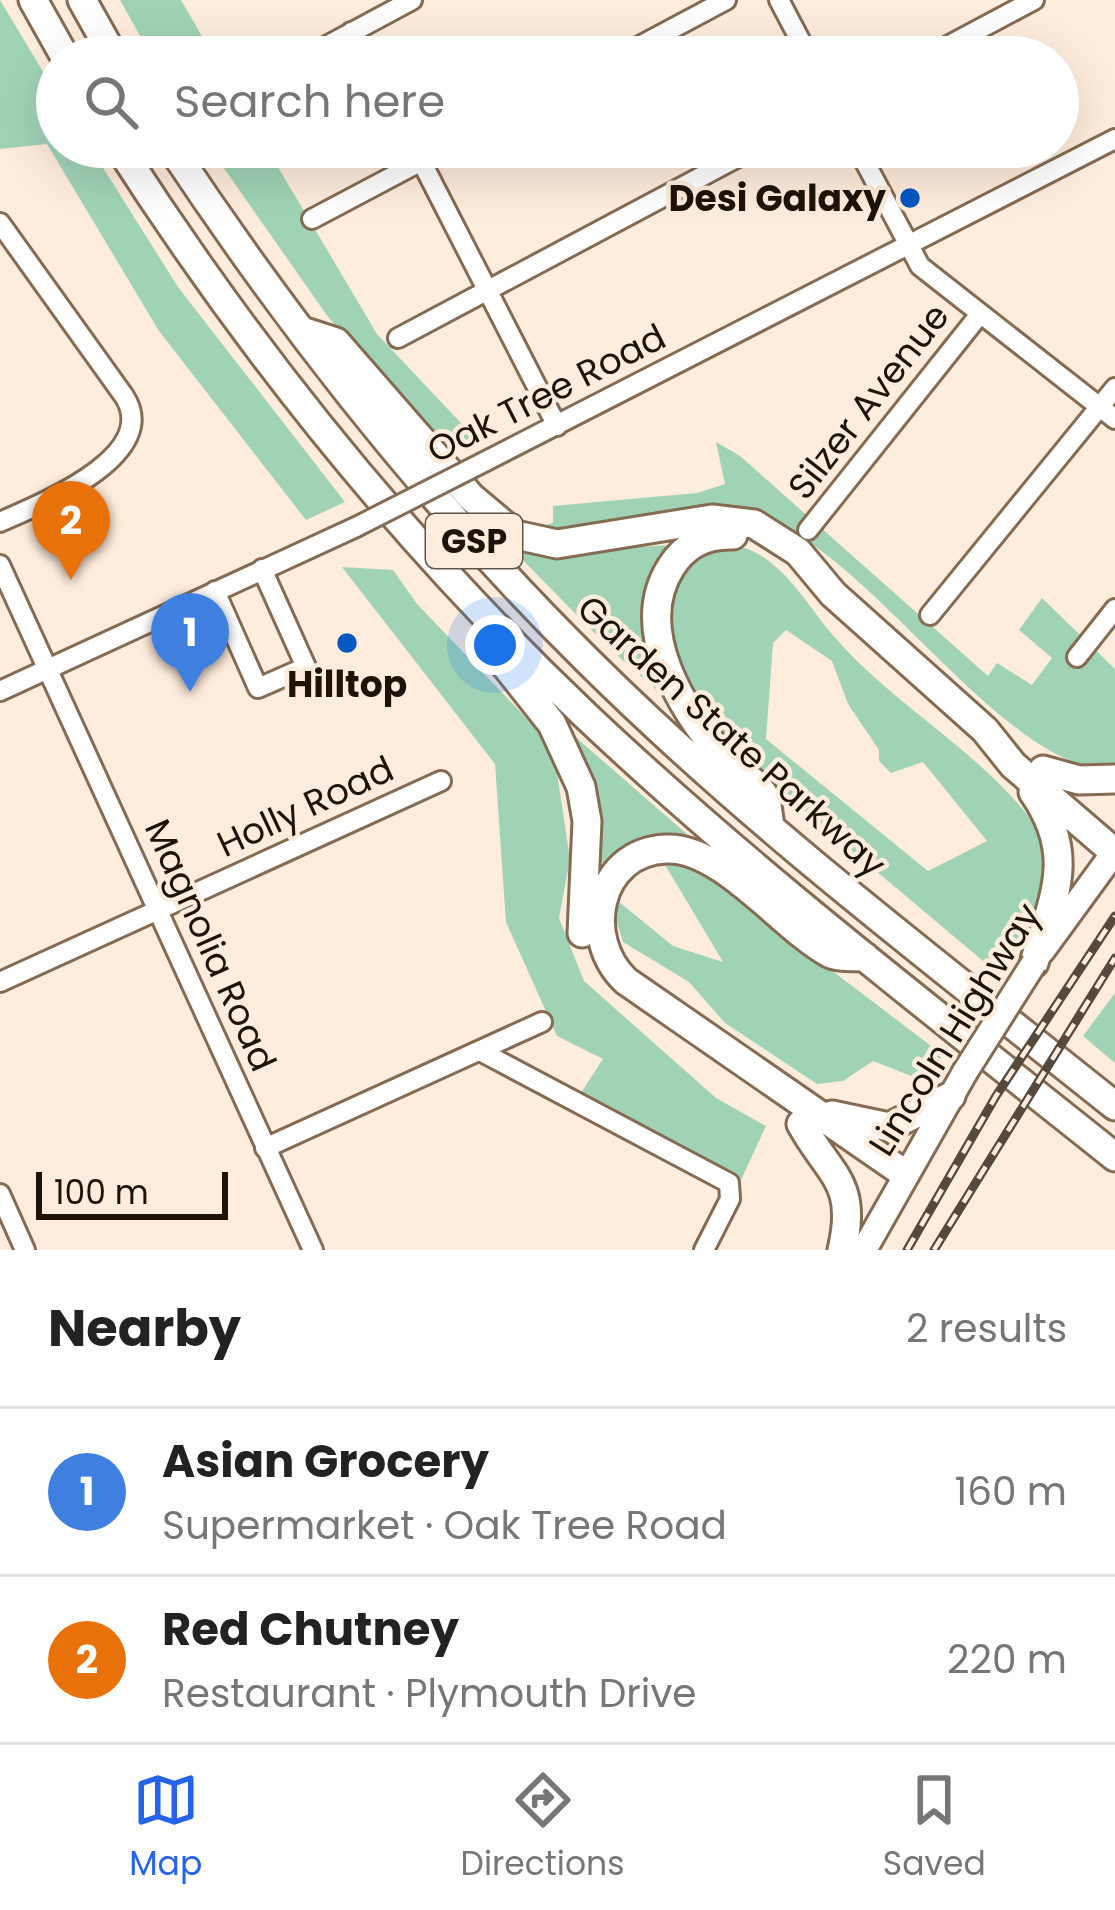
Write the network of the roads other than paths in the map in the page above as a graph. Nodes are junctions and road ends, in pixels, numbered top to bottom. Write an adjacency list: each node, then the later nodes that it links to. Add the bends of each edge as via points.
1 (33, 0): 8 (highway)
2 (82, 0): 9 (highway)
3 (412, 0): 7 (street)
4 (727, 0): 12 (street)
5 (779, 0): 13 (street)
6 (1034, 0): 14 (street)
7 (351, 32): 10 (street); 11 (street)
8 (53, 36)
9 (102, 36)
10 (344, 36)
11 (353, 36)
12 (659, 36)
13 (798, 36)
14 (966, 36)
15 (1115, 139): 16 (street, Oak Tree Road)
16 (1079, 157)
17 (133, 168): 42 (highway, GSP, via 244,330 378,499)
18 (187, 168): 29 (highway, Garden State Parkway / GSP)
19 (395, 168): 24 (street)
20 (425, 168): 27 (street)
21 (717, 168): 27 (street)
22 (868, 168): 26 (street)
23 (1058, 168): 26 (street, Oak Tree Road)
24 (312, 218)
25 (0, 223): 34 (street, via 131,407 129,440 70,488)
26 (906, 245): 28 (street); 33 (street, Oak Tree Road)
27 (489, 289): 30 (street); 33 (street)
28 (980, 314): 32 (street); 35 (street, Silzer Avenue)
29 (302, 331): 39 (highway, via 336,342 458,482 516,535 557,544 745,521 789,544); 51 (highway, Garden State Parkway / GSP, via 526,598)
30 (398, 338)
31 (1115, 388): 32 (street)
32 (1108, 414): 41 (street)
33 (557, 426): 37 (street, Oak Tree Road, bridge)
34 (0, 522)
35 (808, 530)
36 (0, 565): 44 (street, Magnolia Road)
37 (262, 569): 38 (street, Oak Tree Road); 38 (street, via 306,667 258,688)
38 (215, 591): 44 (street, Oak Tree Road)
39 (833, 594): 46 (highway); 51 (highway, via 762,544 727,535 687,548 660,591 658,631 674,682 717,748 764,795)
40 (1115, 609): 43 (street)
41 (930, 615)
42 (498, 628): 55 (highway, via 651,776); 62 (highway, via 499,657 543,710 581,787 587,833 580,922 593,966 630,1002)
43 (1077, 657)
44 (47, 668): 45 (street, Oak Tree Road); 54 (street, Magnolia Road)
45 (0, 691)
46 (985, 730): 47 (highway); 48 (highway, via 1004,735)
47 (1013, 764): 53 (highway); 56 (highway, via 1060,850)
48 (1043, 770): 49 (highway); 52 (highway)
49 (1115, 779)
50 (441, 781): 54 (street, Holly Road)
51 (770, 825): 61 (highway, Garden State Parkway / GSP)
52 (1115, 832)
53 (1115, 852): 56 (main road, Lincoln Highway)
54 (159, 909): 57 (street, Holly Road); 63 (street, Magnolia Road)
55 (865, 957): 62 (highway, via 832,956 715,866 683,851 642,855 605,893 598,935 616,972); 64 (highway)
56 (1034, 963): 60 (main road, Lincoln Highway, bridge)
57 (0, 982)
58 (542, 1022): 59 (street)
59 (480, 1051): 63 (street); 69 (street, via 729,1183 730,1199)
60 (958, 1084): 62 (highway, via 905,1122 880,1127); 65 (main road, Lincoln Highway)
61 (1115, 1106)
62 (796, 1111): 65 (highway); 70 (highway, via 844,1186)
63 (265, 1148): 68 (street, Magnolia Road)
64 (1115, 1157)
65 (901, 1182): 71 (main road, Lincoln Highway)
66 (0, 1194): 67 (street)
67 (25, 1250)
68 (313, 1250)
69 (704, 1250)
70 (842, 1250)
71 (863, 1250)

